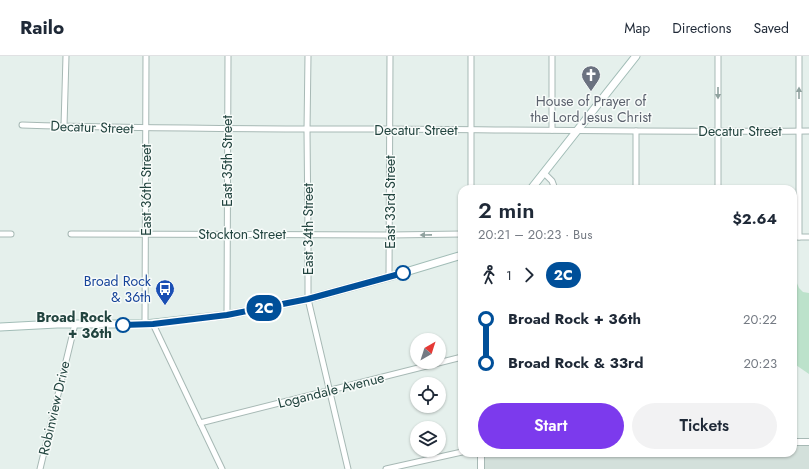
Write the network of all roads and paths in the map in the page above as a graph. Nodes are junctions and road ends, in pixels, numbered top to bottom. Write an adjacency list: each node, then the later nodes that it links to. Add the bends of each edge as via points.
1 (66, 56): 12 (street)
2 (146, 56): 13 (street, East 36th Street)
3 (228, 56): 14 (street, East 35th Street)
4 (308, 56): 16 (street, East 34th Street)
5 (390, 56): 15 (street, East 33rd Street)
6 (471, 56): 17 (street)
7 (552, 56): 18 (street)
8 (636, 56): 19 (main road)
9 (718, 56): 20 (street, one-way to 20)
10 (799, 56): 21 (street, one-way to 10)
11 (22, 125): 12 (street, Decatur Street)
12 (64, 126): 13 (street, Decatur Street)
13 (146, 128): 14 (street, Decatur Street); 33 (street, East 36th Street)
14 (228, 129): 16 (street, Decatur Street); 36 (street, East 35th Street)
15 (390, 129): 16 (street, Decatur Street); 17 (street, Decatur Street); 37 (street, East 33rd Street)
16 (307, 130): 34 (street, East 34th Street)
17 (471, 130): 18 (street, Decatur Street); 25 (street)
18 (552, 130): 19 (street, Decatur Street)
19 (578, 130): 23 (street, Decatur Street); 24 (main road)
20 (718, 131): 21 (street, Decatur Street); 23 (street, Decatur Street); 29 (street)
21 (799, 131): 22 (street, Decatur Street); 38 (street)
22 (809, 131)
23 (636, 132): 28 (street)
24 (544, 174): 26 (main road); 27 (street)
25 (471, 185)
26 (534, 185)
27 (554, 185)
28 (636, 185)
29 (718, 185)
30 (0, 234): 31 (street)
31 (11, 234)
32 (71, 234): 33 (street, Stockton Street)
33 (146, 234): 36 (street, Stockton Street); 45 (street, East 36th Street)
34 (308, 234): 36 (street, Stockton Street); 37 (street, Stockton Street); 42 (street, East 34th Street)
35 (458, 234): 37 (street, Stockton Street, one-way to 37)
36 (227, 235): 43 (street, East 35th Street)
37 (390, 235): 41 (street, East 33rd Street)
38 (799, 237): 39 (street)
39 (809, 237)
40 (458, 256): 41 (main road)
41 (389, 277): 42 (main road)
42 (308, 299): 43 (main road); 49 (street, East 34th Street)
43 (227, 315): 46 (main road)
44 (74, 324): 45 (main road); 47 (main road); 55 (street, Robinview Drive)
45 (145, 324): 46 (main road)
46 (153, 324): 50 (street)
47 (0, 327)
48 (458, 358): 49 (street, Logandale Avenue)
49 (330, 390): 50 (street, Logandale Avenue); 57 (street, East 34th Street)
50 (200, 423): 56 (street)
51 (797, 442): 52 (street)
52 (809, 442)
53 (458, 453): 58 (street)
54 (481, 457): 59 (street)
55 (40, 469)
56 (222, 469)
57 (348, 469)
58 (386, 469)
59 (481, 469)

